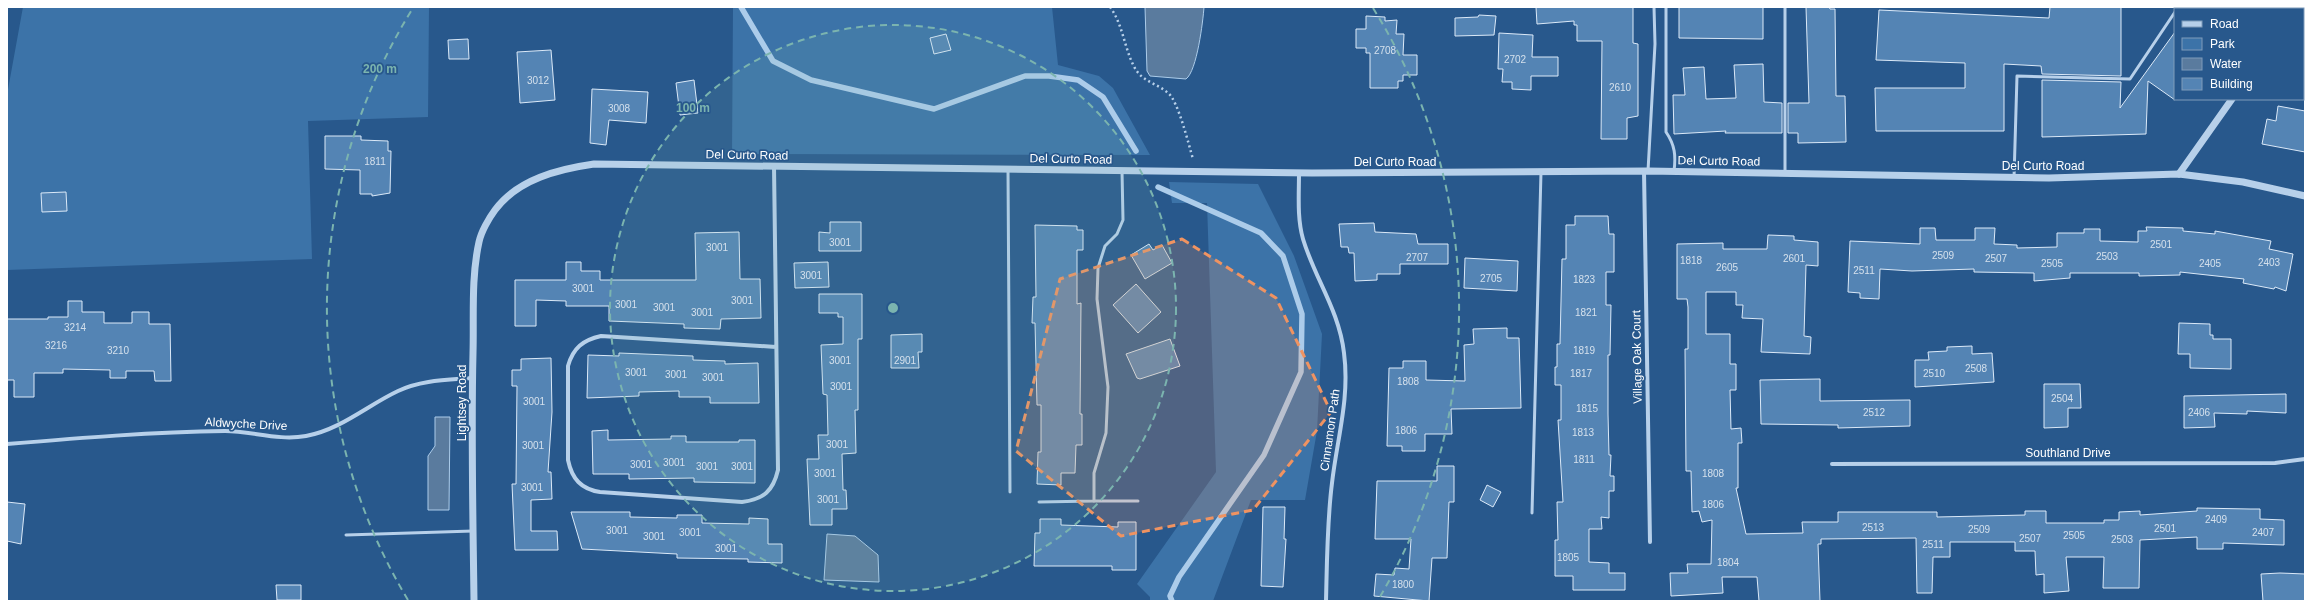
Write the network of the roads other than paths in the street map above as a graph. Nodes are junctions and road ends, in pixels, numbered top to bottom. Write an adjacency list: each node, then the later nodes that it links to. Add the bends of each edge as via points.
1 (1654, 7): 9 (lane, via 1655,44)
2 (1666, 7): 10 (lane, via 1666,132 1673,143)
3 (1785, 7): 13 (lane)
4 (2174, 13): 15 (lane, via 2130,79 2017,76)
5 (2231, 100): 14 (street)
6 (774, 166): 7 (street, Del Curto Road); 17 (street, Del Curto Road, via 594,164 562,169 536,179); 18 (street)
7 (1008, 169): 8 (street, Del Curto Road); 23 (lane)
8 (1122, 171): 12 (street, Del Curto Road); 26 (lane, via 1124,220 1117,234 1105,246 1098,268 1097,299 1108,388 1106,433 1094,473)
9 (1646, 171): 10 (street, Del Curto Road); 11 (street, Del Curto Road); 30 (street, Village Oak Court)
10 (1674, 171): 13 (street, Del Curto Road)
11 (1541, 172): 12 (street, Del Curto Road); 27 (lane)
12 (1299, 173): 32 (street, Cinnamon Path, via 1299,220 1304,240 1332,303 1344,353 1346,382 1344,413 1331,490)
13 (1785, 174): 15 (street, Del Curto Road)
14 (2179, 174): 15 (street, Del Curto Road); 16 (street, Del Curto Road, via 2243,182)
15 (2014, 178)
16 (2305, 196)
17 (495, 209): 19 (street, Lightsey Road, via 480,240 474,272)
18 (776, 347): 18 (street, via 778,470 775,482 768,492 756,500 742,502 600,492 588,490 576,481 570,472 568,366 571,355 578,345 589,338 601,336)
19 (472, 378): 20 (street, Aldwyche Drive, via 422,383 398,391 339,424 306,436 271,437 232,431 189,432); 28 (street, Lightsey Road)
20 (7, 444)
21 (2305, 459): 22 (street, Southland Drive, via 2276,463)
22 (1832, 464)
23 (1010, 492)
24 (1138, 501): 26 (lane)
25 (1039, 502): 26 (lane)
26 (1094, 502)
27 (1532, 513)
28 (473, 531): 29 (lane); 31 (street, Lightsey Road)
29 (346, 535)
30 (1650, 542)
31 (474, 601)
32 (1326, 601)

